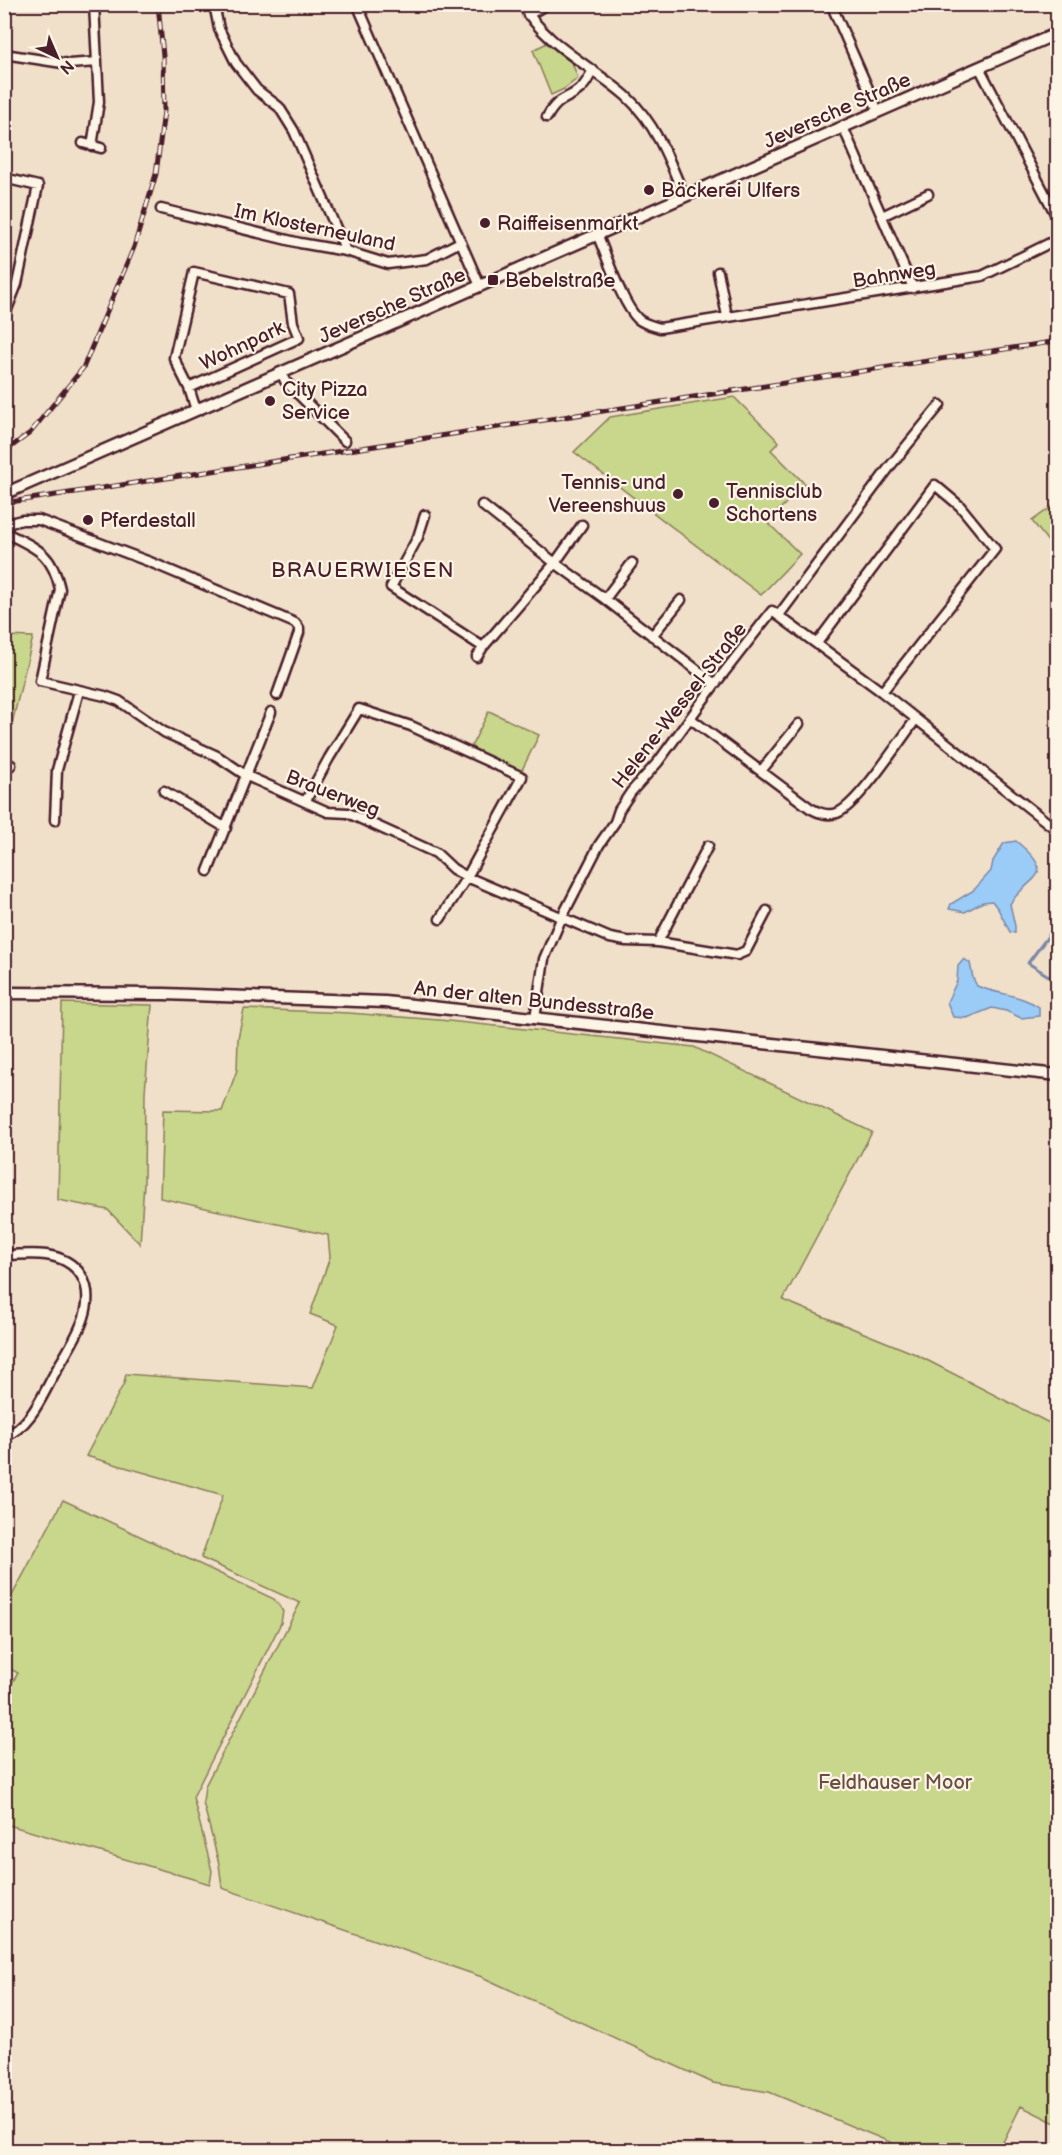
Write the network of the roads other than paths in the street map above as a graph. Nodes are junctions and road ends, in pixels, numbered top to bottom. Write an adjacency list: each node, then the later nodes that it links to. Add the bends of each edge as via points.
1 (94, 4): 10 (street)
2 (214, 4): 26 (street, via 219,29 236,63 257,90 279,107 294,131)
3 (357, 4): 25 (street)
4 (522, 4): 7 (street)
5 (547, 4): 7 (street)
6 (831, 4): 13 (street)
7 (528, 15): 12 (street, via 541,31)
8 (1058, 33): 11 (street, Jeversche Straße)
9 (4, 54): 10 (street, via 69,64)
10 (97, 62): 16 (street, via 99,102)
11 (979, 67): 13 (street, Jeversche Straße); 22 (street)
12 (593, 70): 14 (street, via 582,86 554,105); 19 (street, via 642,112)
13 (878, 111): 15 (street, Jeversche Straße)
14 (547, 117)
15 (843, 127): 19 (street, Jeversche Straße); 21 (street)
16 (92, 146)
17 (4, 178): 31 (street, via 38,186 17,284)
18 (928, 194): 21 (street)
19 (684, 196): 23 (street, Jeversche Straße)
20 (161, 209): 26 (street, Im Klosterneuland)
21 (882, 216): 29 (street)
22 (1058, 219)
23 (597, 234): 28 (street, Jeversche Straße); 30 (street, Bahnweg, via 627,304 638,319 660,328)
24 (1058, 239): 29 (street, Bahnweg, via 982,276)
25 (460, 242): 26 (street, Im Klosterneuland, via 427,259 388,264); 28 (street)
26 (346, 251)
27 (718, 272): 30 (street)
28 (480, 286): 32 (street, Jeversche Straße)
29 (913, 288): 30 (street, Bahnweg)
30 (728, 316)
31 (4, 317)
32 (282, 374): 35 (street, Jeversche Straße); 36 (street)
33 (189, 388): 33 (street, Wohnpark, via 174,358 194,272 289,294 299,338); 35 (street, Wohnpark)
34 (940, 405): 46 (street)
35 (196, 410): 37 (street, Jeversche Straße)
36 (345, 441)
37 (4, 494)
38 (482, 505): 42 (street)
39 (425, 515): 49 (street, via 418,537 391,587)
40 (582, 525): 42 (street)
41 (5, 532): 52 (street, Brauerweg, via 44,553 57,576 60,589 40,681); 54 (street, via 10,523 39,520 295,623 299,633)
42 (555, 563): 44 (street); 49 (street)
43 (632, 563): 44 (street)
44 (605, 599): 47 (street)
45 (681, 600): 47 (street)
46 (779, 615): 48 (street); 51 (street, Helene-Wessel-Straße, via 772,611)
47 (652, 636): 51 (street)
48 (817, 643): 53 (street); 53 (street, via 935,485 960,506 995,549)
49 (483, 646): 50 (street)
50 (477, 657)
51 (715, 684): 57 (street, Helene-Wessel-Straße)
52 (79, 691): 60 (street, Brauerweg, via 119,701 164,732 217,756); 63 (street, via 57,770)
53 (882, 692): 56 (street)
54 (277, 695)
55 (271, 712): 60 (street)
56 (916, 718): 59 (street, via 865,788 850,806 839,812 822,814 810,808); 65 (street)
57 (691, 719): 59 (street); 70 (street, Helene-Wessel-Straße, via 619,810)
58 (799, 724): 59 (street)
59 (761, 771)
60 (247, 776): 62 (street, Brauerweg); 64 (street)
61 (164, 791): 64 (street)
62 (305, 802): 68 (street, Brauerweg, via 328,812 348,813 436,854); 68 (street, via 359,709 411,726 522,777)
63 (55, 820)
64 (226, 828): 67 (street)
65 (1058, 831)
66 (708, 846): 72 (street)
67 (208, 871)
68 (467, 878): 70 (street, Brauerweg); 71 (street)
69 (767, 911): 72 (street, Brauerweg, via 746,951 737,956)
70 (561, 918): 72 (street, Brauerweg, via 610,938); 74 (street, Helene-Wessel-Straße, via 544,958)
71 (440, 919)
72 (658, 942)
73 (4, 993): 74 (street, An der alten Bundesstraße, via 385,1002); 76 (street)
74 (535, 1018): 75 (street, An der alten Bundesstraße)
75 (1058, 1075)
76 (5, 1082): 77 (street)
77 (4, 1103)
78 (4, 1255): 79 (street, via 63,1259 85,1281 88,1300 84,1318 30,1416 19,1429)
79 (4, 1437)

